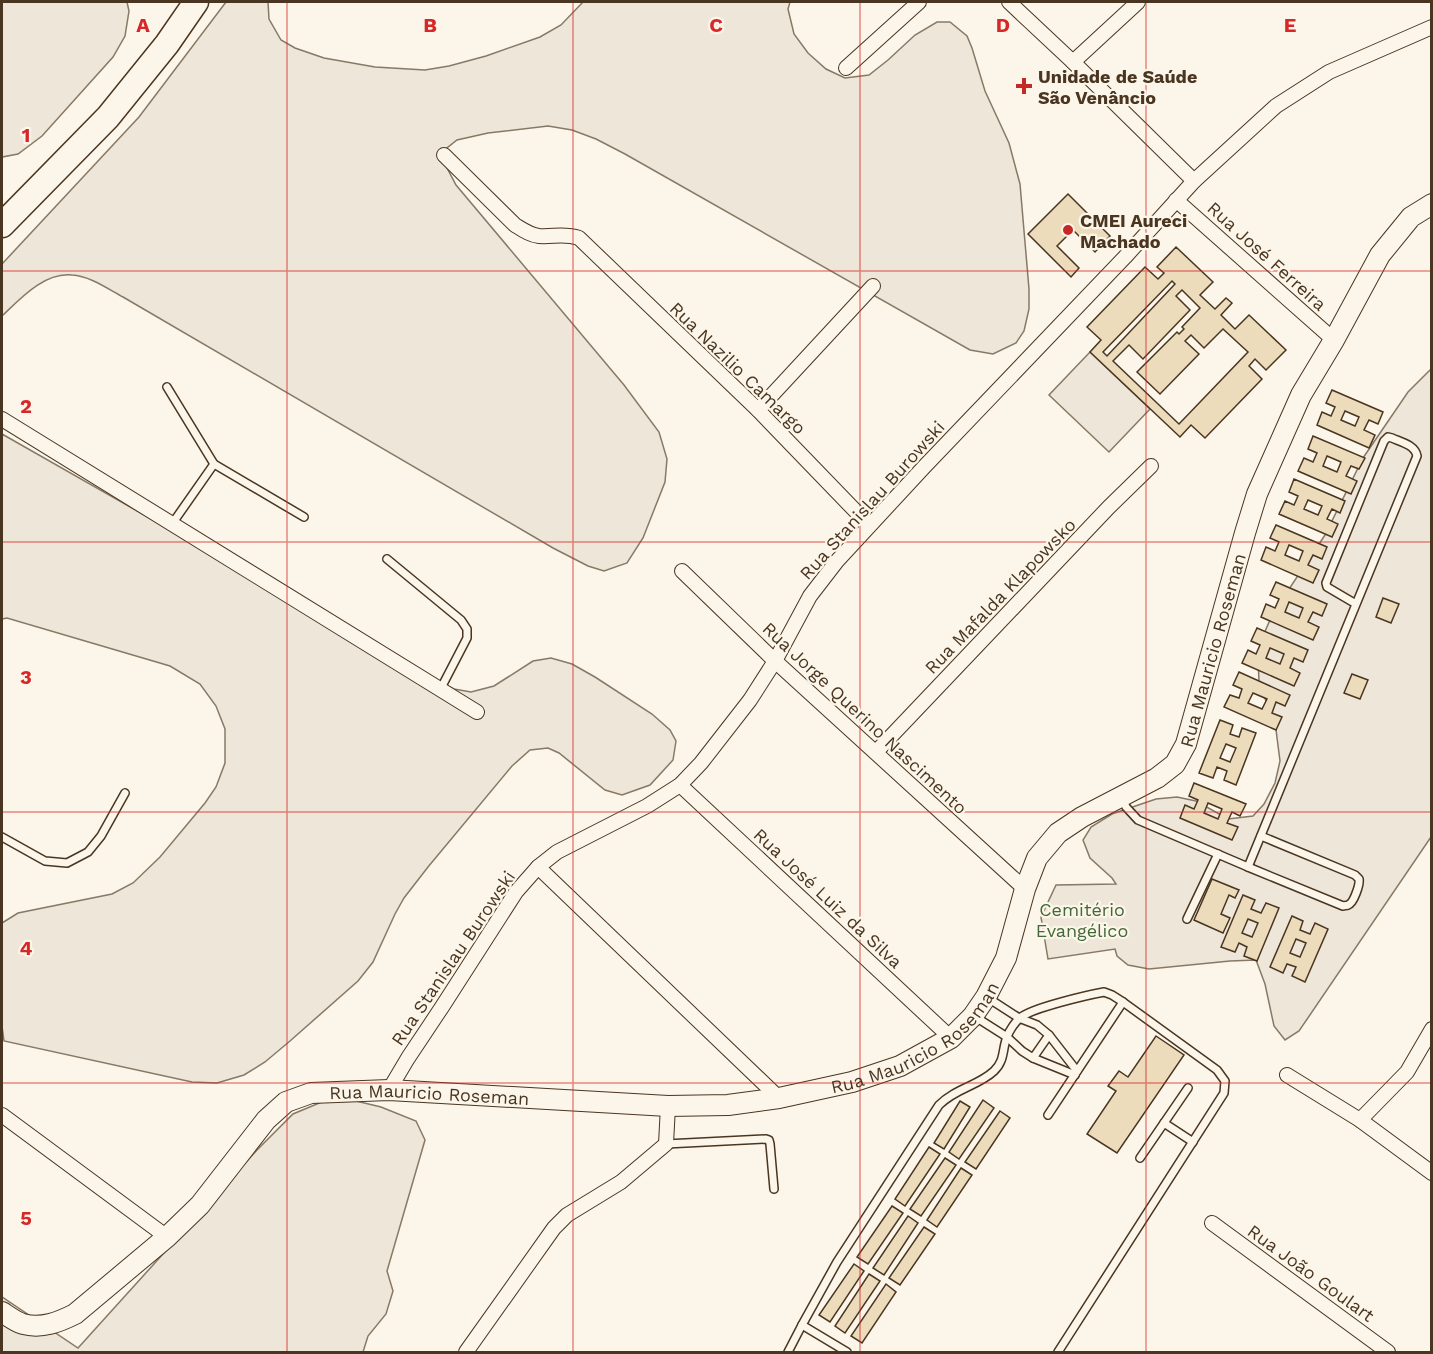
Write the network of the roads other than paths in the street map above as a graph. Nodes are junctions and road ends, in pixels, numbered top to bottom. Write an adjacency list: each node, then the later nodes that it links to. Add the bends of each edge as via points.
1 (196, 2): 12 (highway, via 108,117)
2 (919, 2): 7 (street)
3 (1009, 2): 6 (street)
4 (1138, 2): 6 (street)
5 (1431, 27): 9 (street, Rua Stanislau Burowski, via 1329,72 1285,100)
6 (1073, 62): 9 (street)
7 (846, 68)
8 (444, 156): 16 (street, Rua Nazilio Camargo, via 527,232 579,238)
9 (1194, 181): 10 (street, Rua Stanislau Burowski)
10 (1176, 200): 14 (street, Rua José Ferreira); 22 (street, Rua Stanislau Burowski)
11 (1431, 204): 14 (main road, Rua Mauricio Roseman, via 1411,217 1380,255)
12 (2, 225)
13 (873, 286): 16 (street)
14 (1334, 340): 32 (main road, Rua Mauricio Roseman, via 1301,395 1257,494 1186,744 1175,764)
15 (166, 387): 18 (lane)
16 (758, 410): 22 (street, Rua Nazilio Camargo)
17 (2, 419): 21 (street)
18 (214, 464): 20 (lane); 21 (lane)
19 (1151, 466): 29 (street, Rua Mafalda Klapowsko)
20 (304, 517)
21 (172, 524): 27 (street)
22 (870, 525): 26 (street, Rua Stanislau Burowski, via 810,596)
23 (387, 559): 27 (lane, via 467,629 467,638)
24 (682, 570): 26 (street, Rua Jorge Querino Nascimento)
25 (1356, 604): 25 (lane, via 1331,591 1326,583 1388,437 1413,448 1417,456); 33 (lane)
26 (775, 661): 29 (street, Rua Jorge Querino Nascimento); 30 (street, Rua Stanislau Burowski, via 750,700)
27 (440, 690): 28 (street)
28 (477, 712)
29 (876, 752): 38 (street, Rua Jorge Querino Nascimento)
30 (680, 785): 36 (street, Rua Stanislau Burowski, via 557,852); 47 (street, Rua José Luiz da Silva)
31 (125, 793): 34 (lane, via 88,852 67,863 45,861)
32 (1121, 796): 35 (lane, via 1138,820); 38 (main road, Rua Mauricio Roseman, via 1058,833 1037,858)
33 (1261, 836): 37 (lane); 37 (lane, via 1355,875 1360,884 1351,903 1343,906)
34 (2, 837)
35 (1218, 854): 37 (lane); 39 (lane)
36 (538, 867): 52 (street, Rua Stanislau Burowski, via 516,892); 53 (street)
37 (1248, 867)
38 (1025, 890): 40 (main road, Rua Mauricio Roseman, via 1006,958)
39 (1187, 919)
40 (986, 997): 42 (main road, Rua Mauricio Roseman); 43 (lane)
41 (1123, 1002): 43 (lane, via 1104,992 1034,1010); 49 (lane); 59 (lane, via 1217,1070 1225,1080 1224,1093)
42 (973, 1016): 46 (lane); 47 (main road, Rua Mauricio Roseman)
43 (1019, 1018): 45 (lane); 46 (lane)
44 (1431, 1029): 57 (street, via 1407,1072)
45 (1049, 1035): 48 (lane); 49 (lane)
46 (1007, 1037): 48 (lane); 67 (lane, via 1003,1059 996,1069 939,1104 837,1262)
47 (951, 1038): 53 (main road, Rua Mauricio Roseman, via 900,1066 852,1082)
48 (1033, 1058): 49 (lane)
49 (1076, 1073): 56 (lane)
50 (1287, 1075): 57 (street)
51 (1188, 1088): 58 (lane)
52 (389, 1090): 54 (main road, Rua Mauricio Roseman); 65 (main road, Rua Mauricio Roseman, via 310,1093 286,1102 266,1120 200,1205)
53 (779, 1098): 54 (main road, Rua Mauricio Roseman, via 728,1105)
54 (668, 1106): 60 (street)
55 (2, 1115): 65 (street)
56 (1048, 1115)
57 (1360, 1120): 62 (street)
58 (1164, 1123): 59 (lane); 61 (lane)
59 (1192, 1142): 71 (lane)
60 (666, 1144): 63 (lane, via 766,1139 770,1144); 68 (street, via 621,1182 567,1215 554,1228)
61 (1140, 1158)
62 (1431, 1173)
63 (774, 1189)
64 (1212, 1223): 72 (street, Rua João Goulart)
65 (167, 1237): 66 (main road, Rua Mauricio Roseman, via 75,1314 58,1322 43,1326 22,1324)
66 (2, 1312)
67 (802, 1325): 69 (lane); 70 (lane)
68 (466, 1353)
69 (788, 1353)
70 (847, 1353)
71 (1058, 1353)
72 (1388, 1353)

